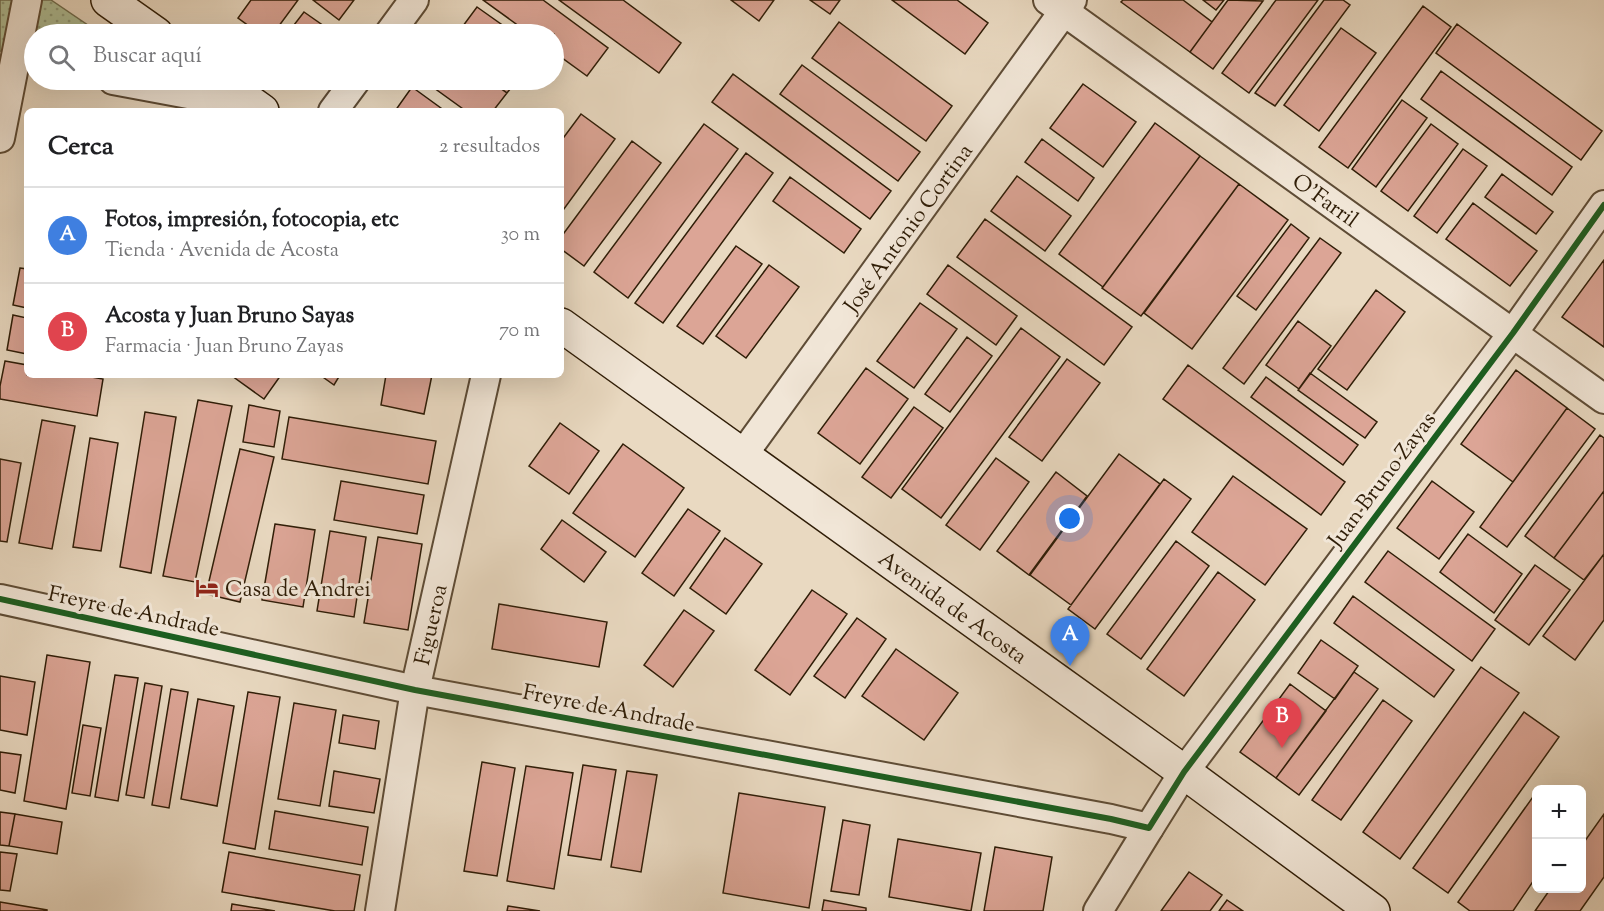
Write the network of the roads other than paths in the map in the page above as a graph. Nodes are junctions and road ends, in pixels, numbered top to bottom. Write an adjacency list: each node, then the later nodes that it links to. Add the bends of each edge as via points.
1 (27, 0): 7 (street)
2 (108, 0): 5 (main road)
3 (414, 0): 6 (street)
4 (1061, 4): 16 (street, O'Farril); 19 (street, José Antonio Cortina)
5 (142, 24)
6 (396, 24)
7 (16, 62): 13 (street)
8 (165, 90): 11 (street)
9 (233, 90): 11 (main road)
10 (349, 90): 12 (street)
11 (259, 108)
12 (335, 108)
13 (0, 138)
14 (1604, 205): 16 (street, Juan Bruno Zayas)
15 (564, 327): 19 (main road, Avenida de Acosta)
16 (1513, 333): 18 (street, O'Farril); 22 (street, Juan Bruno Zayas)
17 (485, 378): 21 (street, Figueroa)
18 (1604, 399)
19 (742, 456): 22 (main road, Avenida de Acosta)
20 (0, 600): 21 (street, Freyre de Andrade)
21 (415, 690): 23 (street, Freyre de Andrade); 24 (street, Figueroa)
22 (1184, 772): 23 (street); 26 (main road, Avenida de Acosta)
23 (1149, 828): 25 (street)
24 (380, 911)
25 (1098, 911)
26 (1373, 911)

